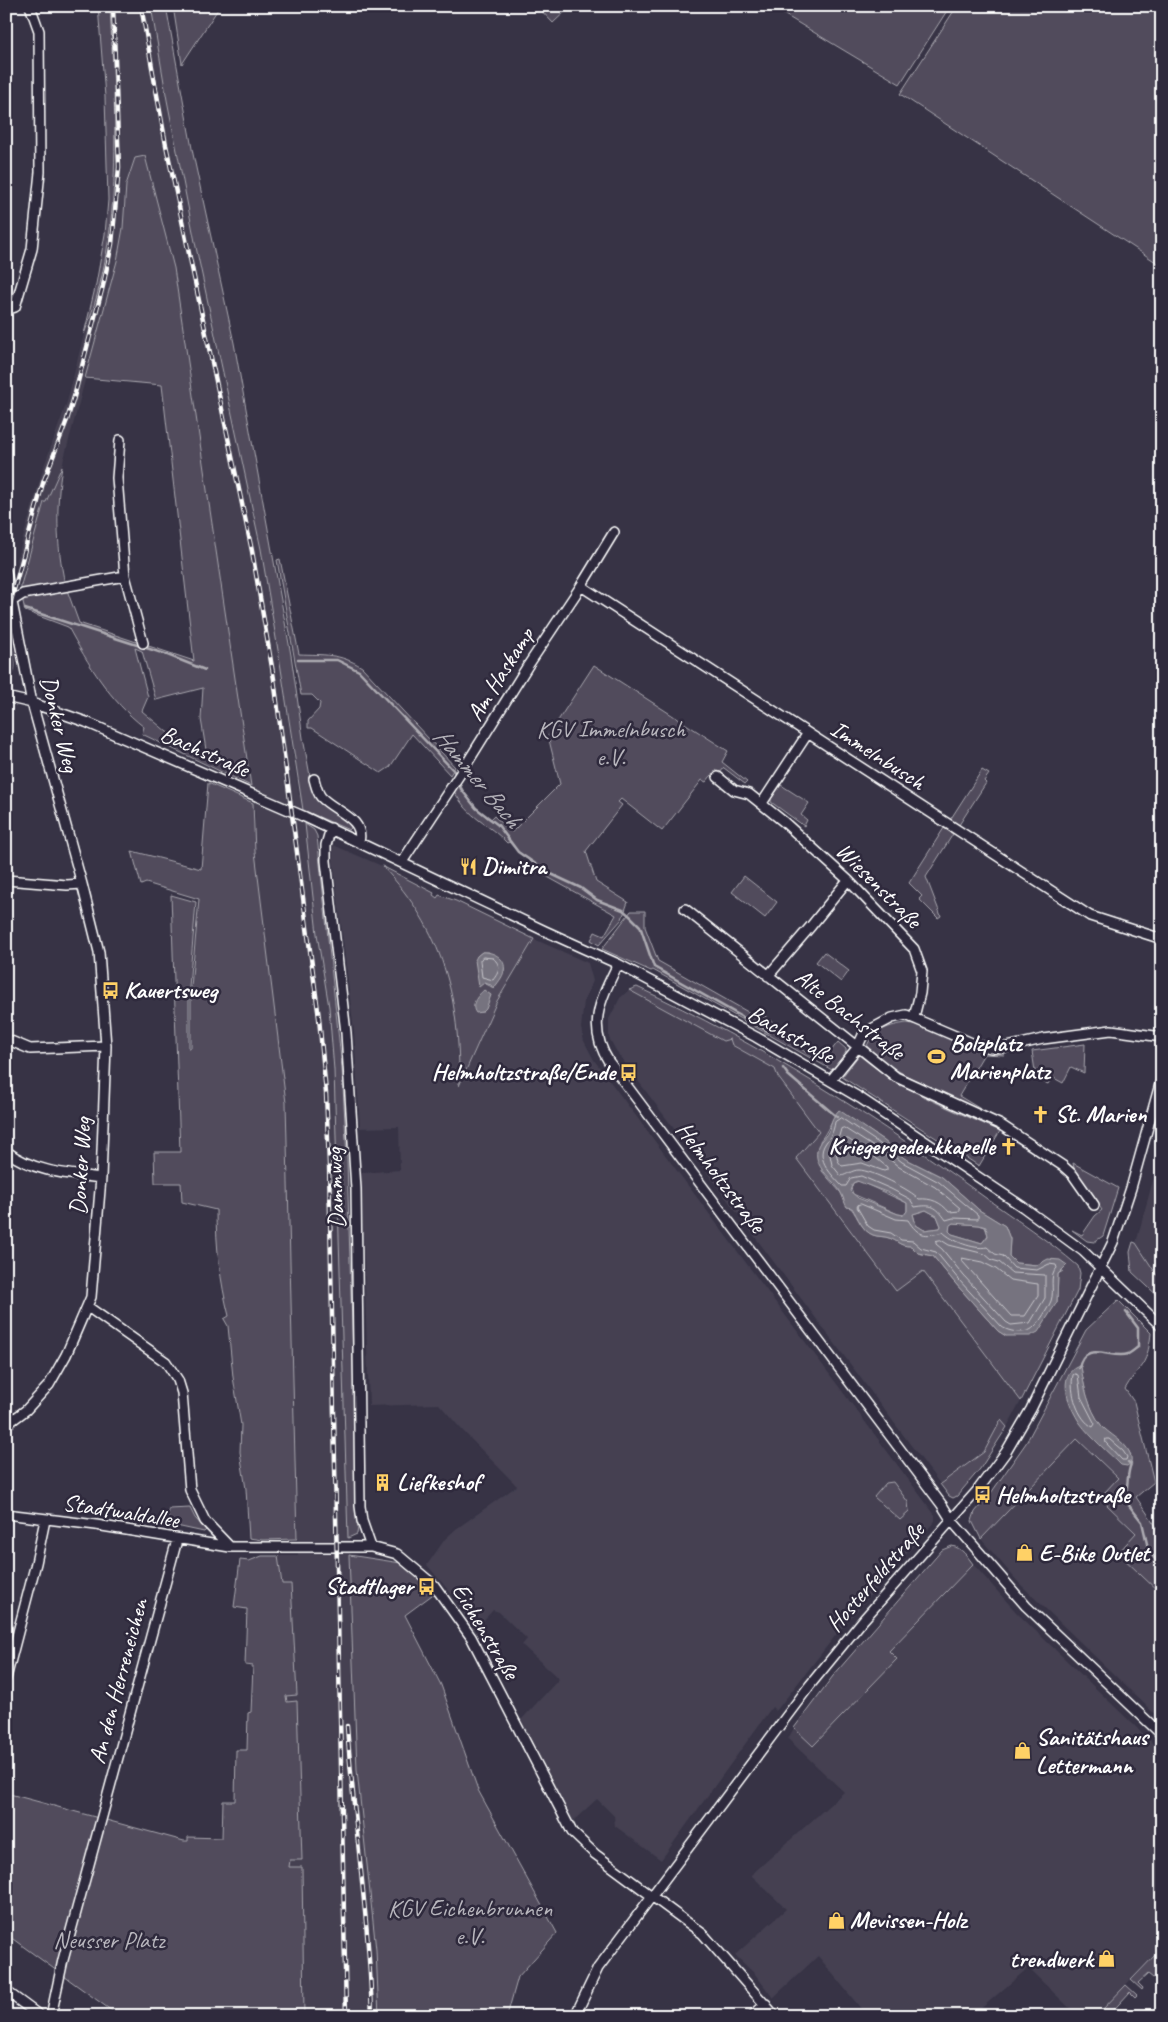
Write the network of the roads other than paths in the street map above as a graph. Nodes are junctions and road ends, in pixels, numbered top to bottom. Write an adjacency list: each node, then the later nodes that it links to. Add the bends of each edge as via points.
1 (30, 6): 2 (street, via 39,31 40,172 32,250 14,307)
2 (6, 310)
3 (120, 440): 6 (street, via 117,478)
4 (614, 532): 7 (street, Am Haskamp)
5 (6, 572): 8 (street, Donker Weg)
6 (125, 576): 8 (street, via 23,594); 9 (street)
7 (581, 586): 12 (street, Immelnbusch); 18 (street, Am Haskamp)
8 (12, 601): 11 (street, Donker Weg)
9 (143, 642)
10 (6, 697): 11 (street, Bachstraße)
11 (32, 702): 16 (street, Bachstraße, via 132,741); 21 (street, Donker Weg)
12 (808, 733): 15 (street); 23 (street, Immelnbusch, via 1090,916)
13 (718, 777): 15 (street, Wiesenstraße, via 734,790 749,794)
14 (314, 779): 17 (street, via 322,798 358,825)
15 (762, 804): 20 (street, Wiesenstraße)
16 (331, 828): 17 (street, Bachstraße); 45 (street, Dammweg, via 326,861 346,1032 356,1189 360,1506)
17 (359, 842): 18 (street, Bachstraße)
18 (402, 862): 24 (street, Bachstraße)
19 (6, 880): 21 (street)
20 (848, 880): 25 (street); 26 (street, Wiesenstraße, via 914,949 922,971)
21 (82, 884): 29 (street, Donker Weg, via 99,952)
22 (685, 909): 25 (street, Alte Bachstraße)
23 (1162, 939)
24 (618, 964): 32 (street, Bachstraße); 42 (street, Helmholtzstraße, via 596,1015 597,1033 605,1055)
25 (768, 976): 30 (street, Alte Bachstraße)
26 (914, 1017): 27 (street, via 974,1044 991,1048 1111,1030); 30 (street, via 906,1015 878,1025 864,1033)
27 (1162, 1036)
28 (6, 1039): 29 (street, via 30,1049)
29 (106, 1046): 34 (street, Donker Weg)
30 (857, 1048): 32 (street); 35 (street, Alte Bachstraße, via 896,1077 1001,1125 1063,1166)
31 (1162, 1077): 36 (street, Hosterfeldstraße, via 1128,1197)
32 (831, 1080): 36 (street, Bachstraße, via 1000,1191 1083,1251)
33 (6, 1152): 34 (street, via 18,1161 51,1172)
34 (100, 1178): 37 (street, Donker Weg)
35 (1094, 1205)
36 (1101, 1268): 38 (street, Bachstraße); 42 (street, Hosterfeldstraße, via 1006,1452)
37 (88, 1307): 39 (street, Donker Weg, via 49,1386); 44 (street, via 166,1362 178,1380 190,1490 205,1521)
38 (1162, 1327)
39 (6, 1425)
40 (6, 1514): 41 (street, Stadtwaldallee)
41 (45, 1520): 43 (street, Stadtwaldallee); 46 (street)
42 (952, 1521): 47 (street, Helmholtzstraße, via 1026,1606); 48 (street, Hosterfeldstraße, via 810,1685)
43 (177, 1540): 44 (street, Stadtwaldallee); 52 (street, An den Herreneichen, via 63,1960)
44 (230, 1547): 45 (street, Eichenstraße)
45 (371, 1547): 48 (street, Eichenstraße, via 397,1554 428,1579 446,1599 471,1637 572,1832 595,1854)
46 (6, 1678)
47 (1162, 1735)
48 (652, 1896): 50 (street, Eichenstraße, via 703,1934); 53 (street, Hosterfeldstraße, via 598,1968)
49 (6, 1991): 51 (street)
50 (766, 2004): 54 (street); 55 (street, Eichenstraße)
51 (40, 2016)
52 (51, 2016)
53 (575, 2016)
54 (752, 2016)
55 (775, 2016)

